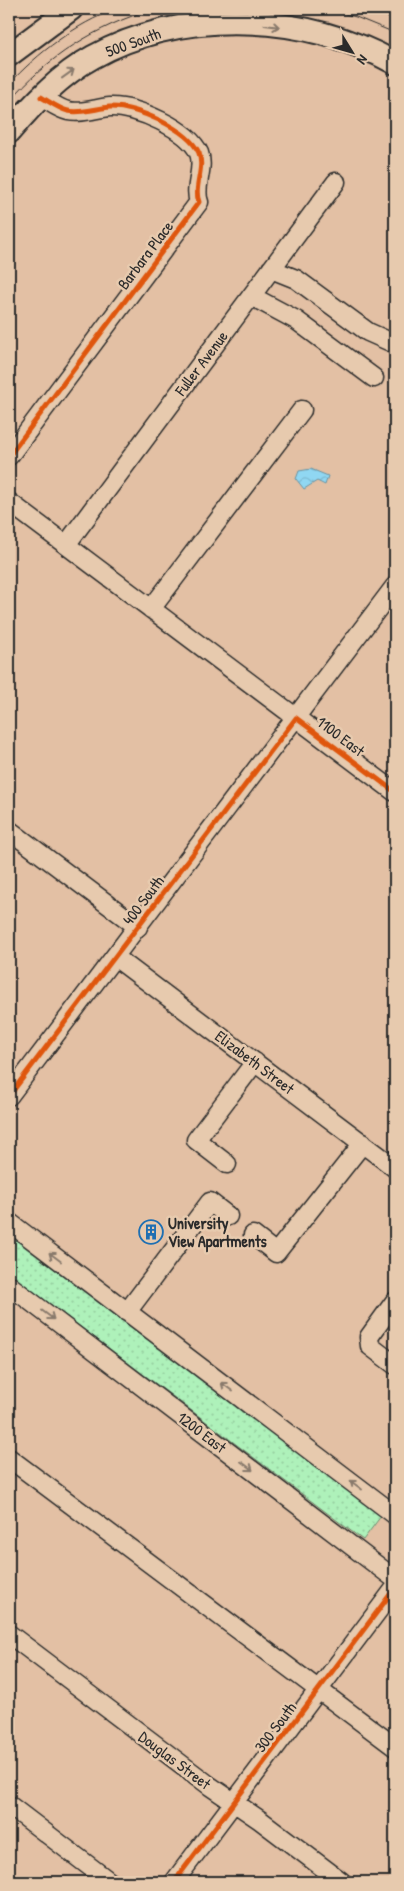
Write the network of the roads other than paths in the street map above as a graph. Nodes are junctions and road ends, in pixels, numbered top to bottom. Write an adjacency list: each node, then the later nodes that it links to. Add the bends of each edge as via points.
1 (71, 9): 2 (main road)
2 (11, 49)
3 (395, 63): 4 (main road, 500 South, one-way to 3, via 92,57 162,30 196,24 234,23 306,30 344,39)
4 (41, 97): 5 (main road, 500 South); 12 (street, Barbara Place, via 67,111 110,107 136,110 177,130 193,142 200,156 199,202)
5 (9, 132)
6 (336, 182): 7 (street, Fuller Avenue)
7 (271, 269): 8 (street, Fuller Avenue); 9 (street, via 296,279 368,332)
8 (251, 296): 10 (street, via 296,320); 14 (street, Fuller Avenue)
9 (395, 344)
10 (374, 378)
11 (302, 410): 16 (street)
12 (9, 456)
13 (9, 502): 14 (street, 1100 East)
14 (66, 545): 16 (street, 1100 East)
15 (395, 586): 17 (street, 400 South)
16 (151, 609): 17 (street, 1100 East)
17 (296, 718): 18 (street, 1100 East); 20 (street, 400 South)
18 (395, 792)
19 (9, 830): 20 (street)
20 (138, 927): 21 (street, 400 South)
21 (115, 957): 22 (street, Elizabeth Street); 23 (street, 400 South)
22 (255, 1062): 24 (street, Elizabeth Street); 25 (street, via 196,1140)
23 (9, 1096)
24 (363, 1143): 26 (street, Elizabeth Street); 29 (street, via 276,1253)
25 (227, 1164)
26 (395, 1168)
27 (228, 1216): 32 (street, via 210,1202)
28 (9, 1222): 32 (street, one-way to 28)
29 (253, 1235)
30 (9, 1286): 36 (street, 1200 East, one-way to 36)
31 (395, 1300): 33 (street, via 370,1337 370,1346)
32 (127, 1312): 35 (street, one-way to 32)
33 (395, 1365)
34 (9, 1458): 39 (street)
35 (395, 1515)
36 (395, 1580)
37 (395, 1588): 39 (street, 300 South)
38 (9, 1634): 41 (street, Douglas Street)
39 (318, 1690): 40 (street); 41 (street, 300 South)
40 (395, 1747)
41 (234, 1802): 44 (street, 300 South); 45 (street, Douglas Street)
42 (9, 1805): 43 (street)
43 (110, 1882)
44 (174, 1882)
45 (342, 1882)

